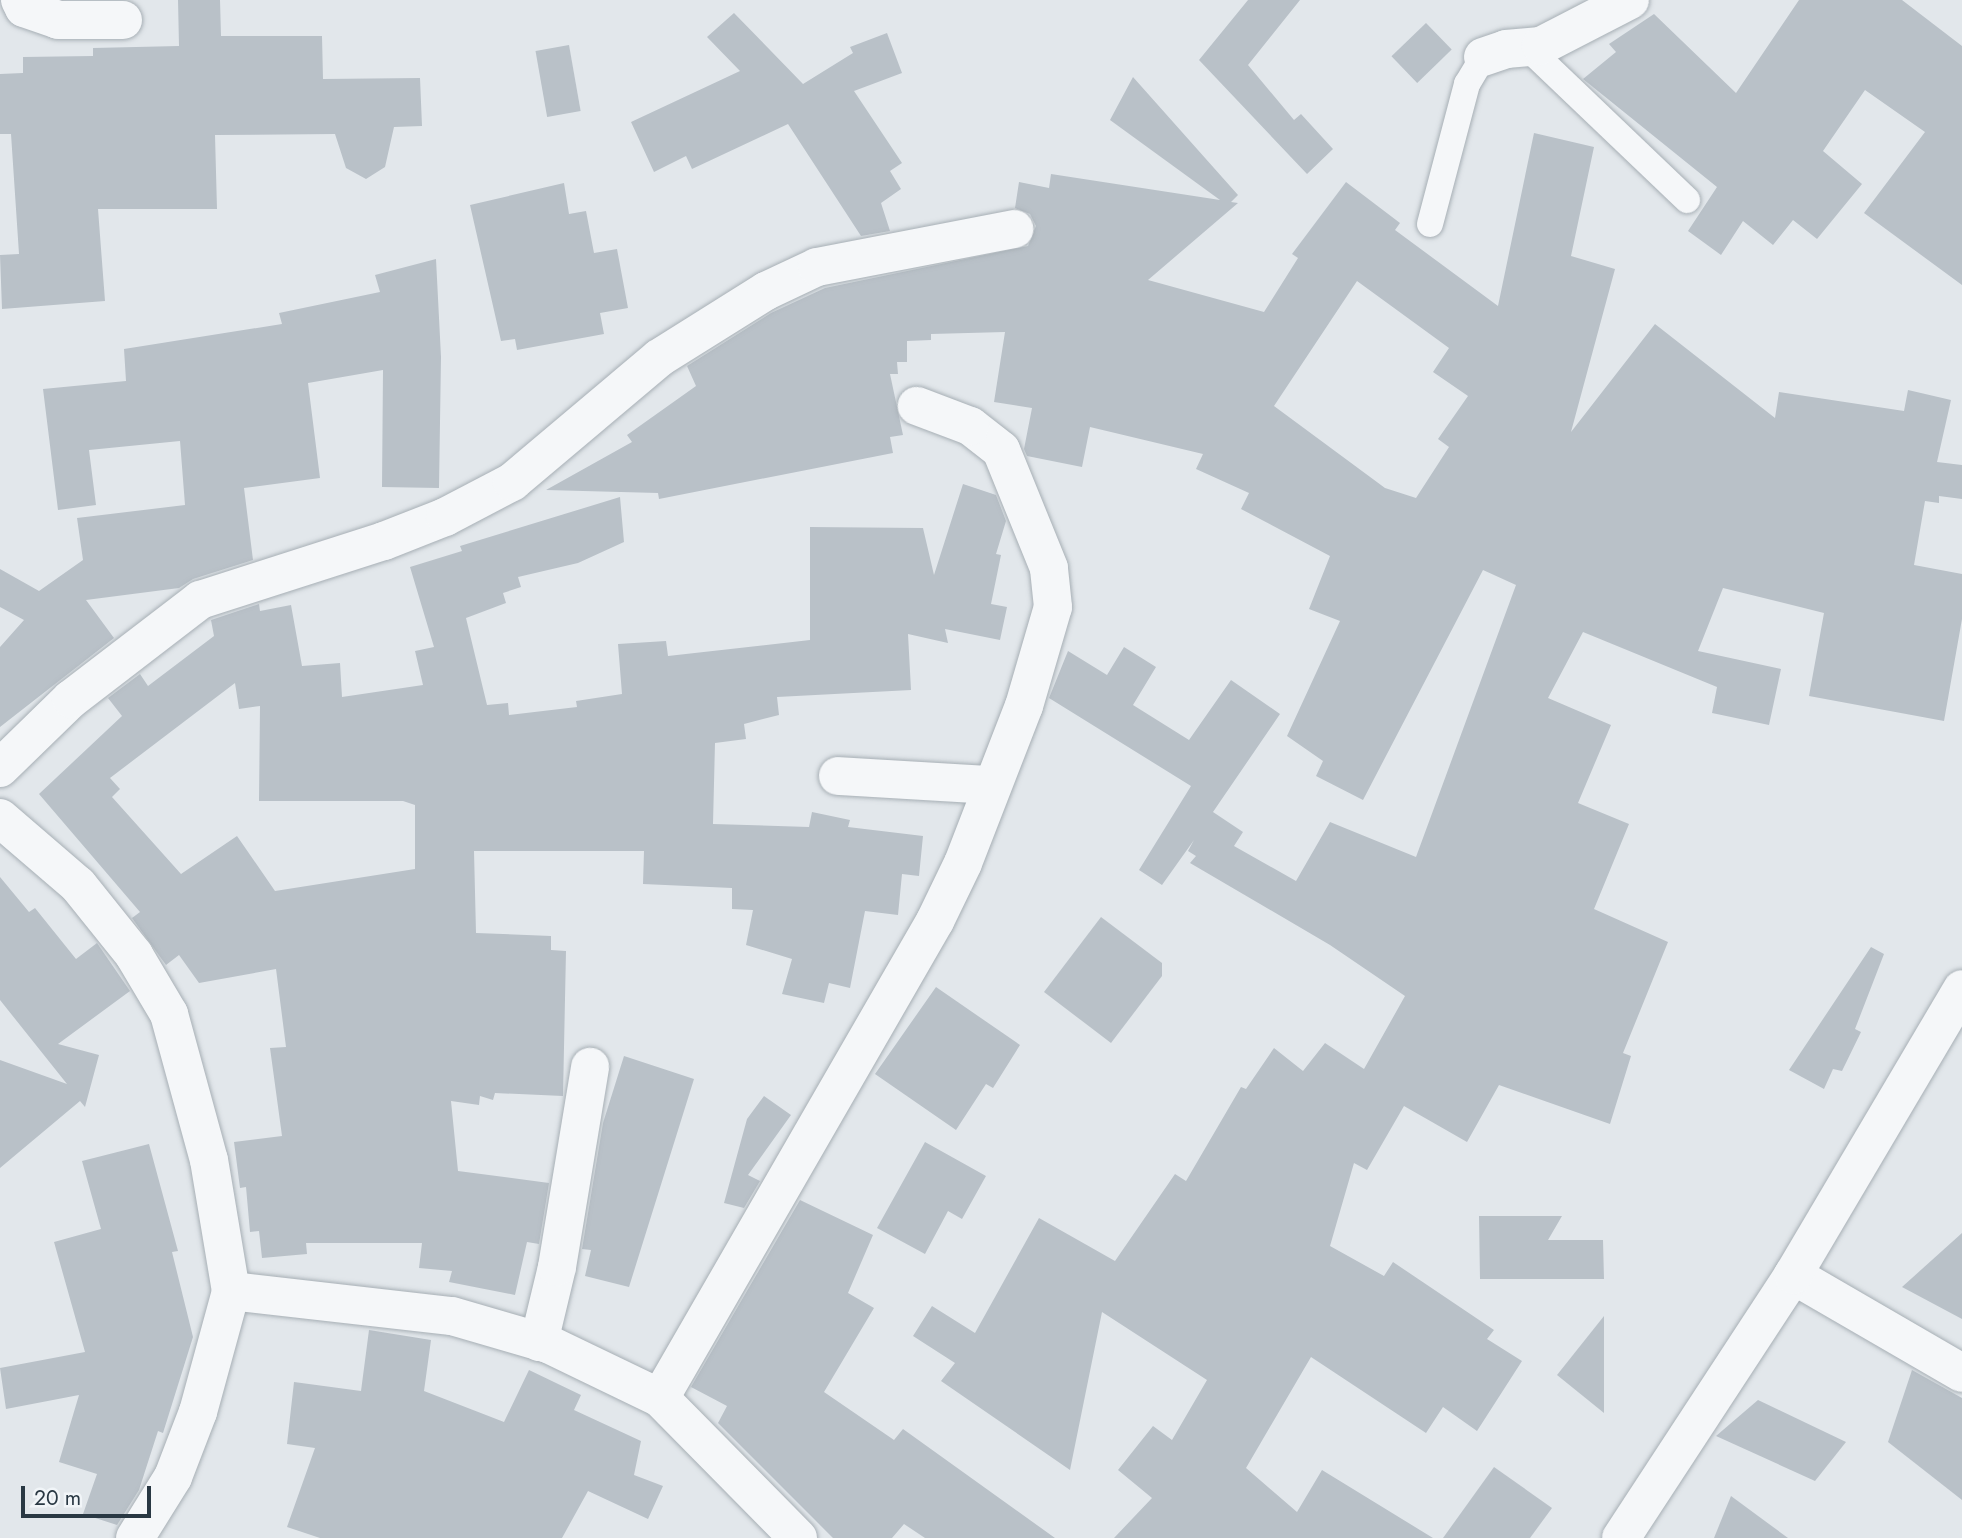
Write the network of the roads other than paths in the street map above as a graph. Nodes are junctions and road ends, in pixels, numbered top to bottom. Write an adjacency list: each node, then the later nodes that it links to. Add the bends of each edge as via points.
1 (20, 0): 3 (street, via 24,9 58,20)
2 (1630, 0): 4 (street, via 1580,29)
3 (123, 20)
4 (1528, 48): 5 (street); 6 (lane)
5 (1483, 57): 7 (lane, via 1467,84)
6 (1687, 200)
7 (1430, 223)
8 (1014, 229): 10 (street, via 817,267 766,291 659,358 512,482 396,536 228,590 183,611 44,721)
9 (918, 406): 12 (street, via 970,426 1000,450 1013,472 1049,568 1053,607 1048,627 1024,705)
10 (0, 768)
11 (838, 776): 12 (street)
12 (990, 785): 20 (street, via 963,863 935,921)
13 (0, 818): 17 (street, via 78,885 134,955 169,1014 209,1160)
14 (1962, 989): 16 (street)
15 (590, 1067): 18 (street, via 557,1267)
16 (1793, 1275): 19 (street); 23 (street)
17 (231, 1291): 18 (street, via 452,1316); 21 (street, via 198,1412 173,1476)
18 (539, 1342): 20 (street)
19 (1962, 1373)
20 (660, 1398): 22 (street)
21 (135, 1538)
22 (798, 1538)
23 (1620, 1538)

